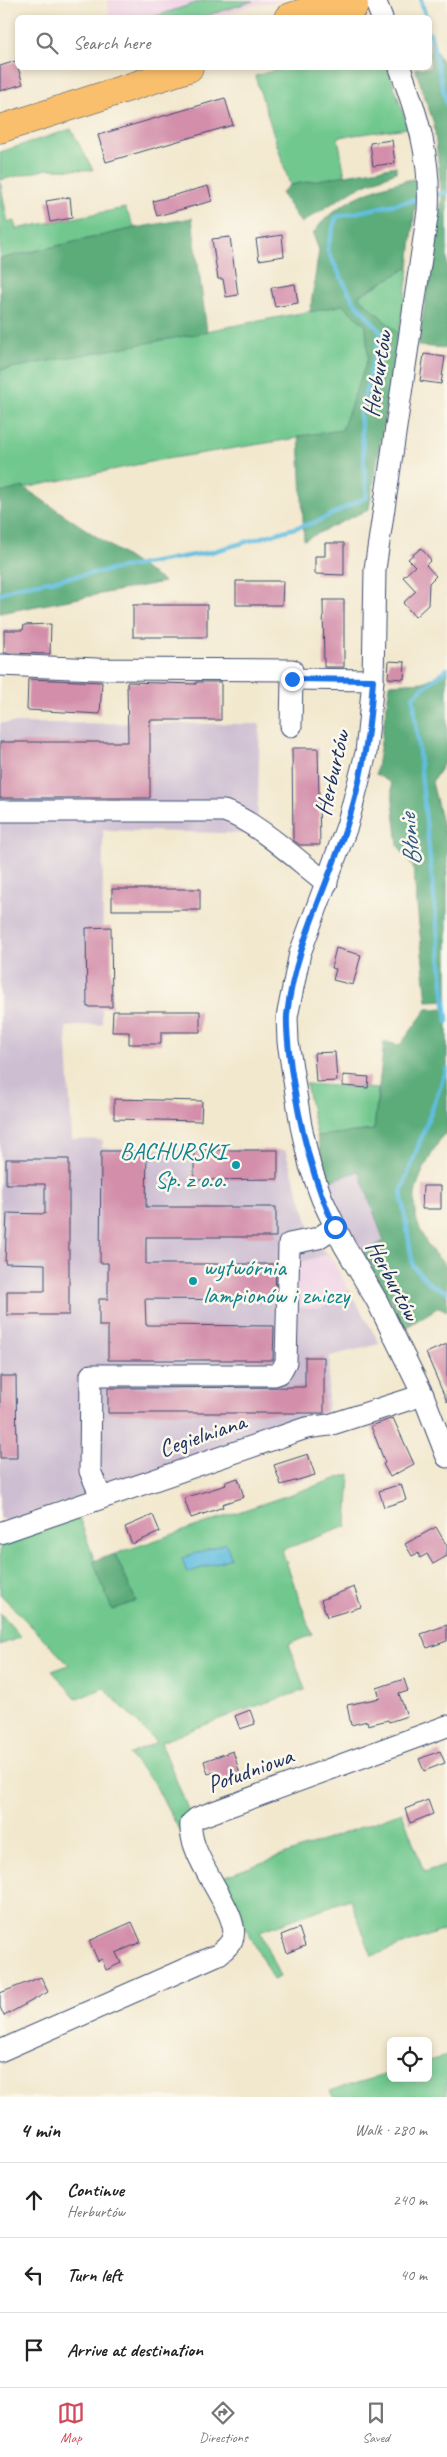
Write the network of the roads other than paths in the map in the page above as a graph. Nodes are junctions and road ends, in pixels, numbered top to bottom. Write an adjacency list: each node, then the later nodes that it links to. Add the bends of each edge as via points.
1 (348, 5): 2 (main road); 3 (street)
2 (302, 15)
3 (374, 15)
4 (129, 70): 7 (main road)
5 (183, 70): 8 (main road)
6 (401, 70): 11 (street, Herburtów, via 424,142 429,191 375,569)
7 (0, 112)
8 (0, 129)
9 (0, 665): 10 (street, via 292,670)
10 (292, 679): 11 (street); 12 (street)
11 (373, 680): 14 (street, Herburtów, via 370,728 362,772)
12 (291, 726)
13 (0, 811): 14 (street, via 224,811 252,826)
14 (327, 883): 15 (street, Herburtów, via 300,953 287,1017 294,1087 303,1134 322,1199)
15 (335, 1227): 16 (street, Herburtów, via 377,1301); 18 (street, via 318,1238 289,1244 286,1362 280,1374 91,1375 90,1471)
16 (423, 1396): 17 (street, Herburtów); 18 (street, Cegielniana, via 306,1428)
17 (447, 1455)
18 (101, 1497): 19 (street, Cegielniana)
19 (0, 1533)
20 (447, 1726): 21 (street, Południowa, via 212,1812 191,1823 194,1849 232,1920 233,1939 219,1954)
21 (0, 2051)

